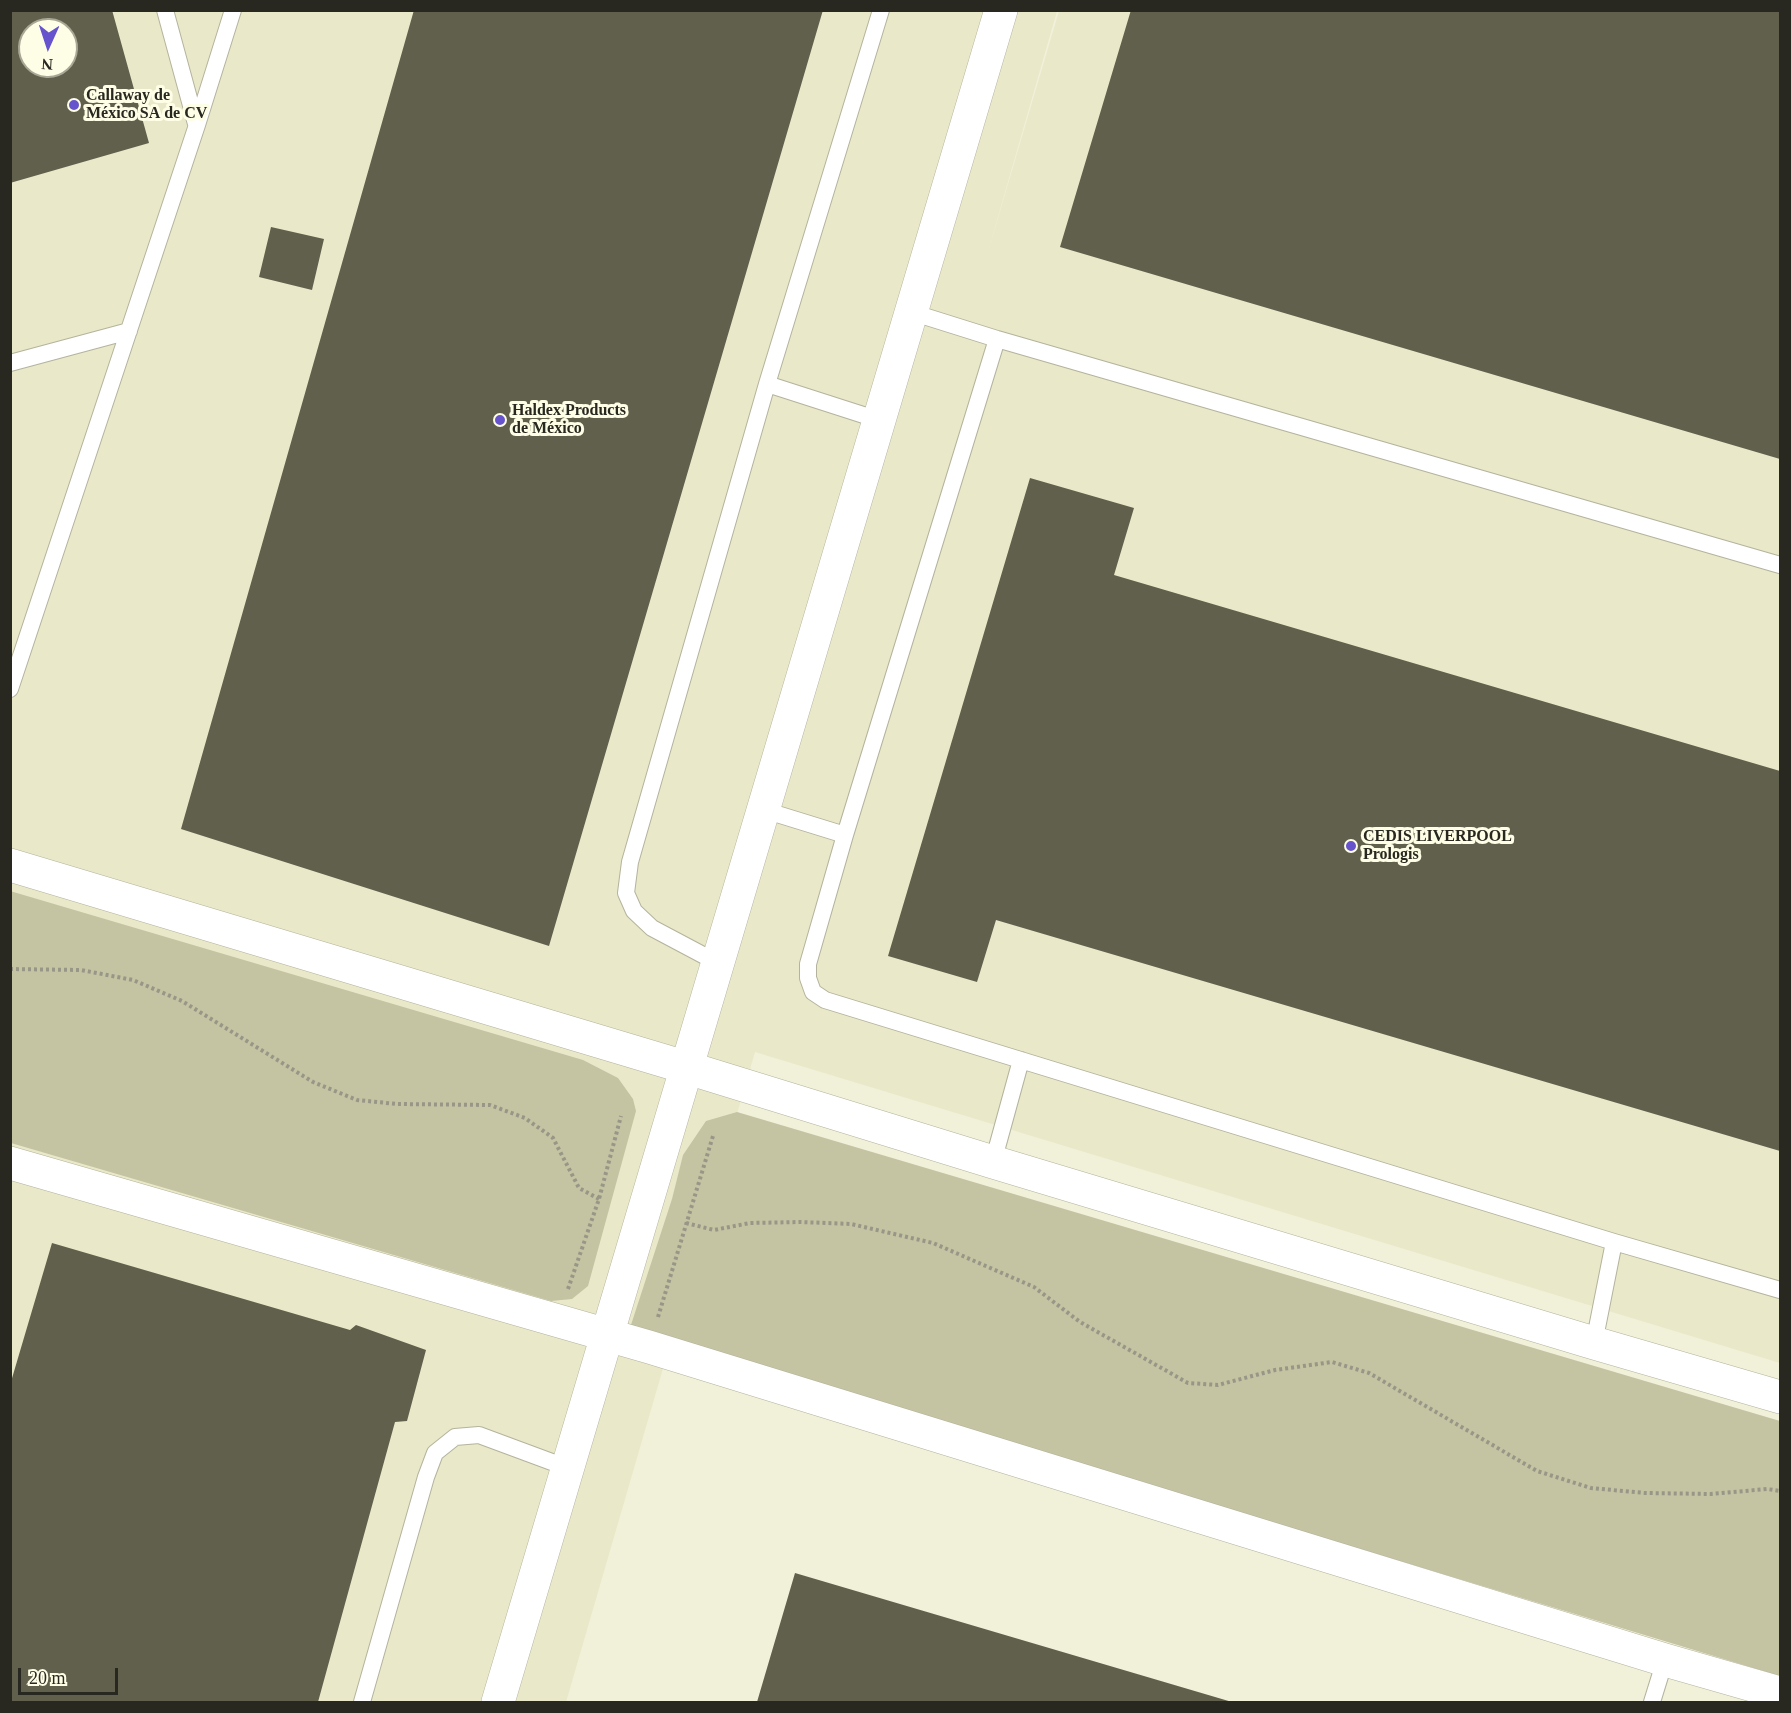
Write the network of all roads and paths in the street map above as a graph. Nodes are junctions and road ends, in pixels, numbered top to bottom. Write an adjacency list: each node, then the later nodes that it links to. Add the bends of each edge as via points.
1 (165, 10): 5 (lane)
2 (232, 10): 5 (lane)
3 (881, 10): 10 (lane)
4 (1001, 10): 6 (street)
5 (197, 125): 7 (lane)
6 (911, 312): 8 (lane); 11 (street)
7 (129, 331): 9 (lane); 13 (lane)
8 (997, 339): 12 (lane); 15 (lane)
9 (10, 363)
10 (767, 384): 11 (lane); 17 (lane, via 630,862 626,893 634,911 652,928)
11 (879, 420): 14 (street)
12 (1780, 565)
13 (10, 689)
14 (764, 810): 15 (lane); 17 (street)
15 (845, 834): 19 (lane, via 808,964 813,992 825,1000)
16 (10, 865): 20 (street)
17 (718, 963): 20 (street)
18 (10, 969): 25 (path, via 81,970 133,980 182,1001 313,1082 357,1100 490,1105 525,1118 553,1138 579,1188)
19 (1022, 1060): 23 (lane); 27 (lane)
20 (688, 1068): 23 (street); 31 (street)
21 (621, 1116): 25 (path)
22 (713, 1136): 26 (path)
23 (993, 1162): 32 (street)
24 (10, 1163): 31 (street)
25 (599, 1199): 28 (path)
26 (686, 1223): 30 (path); 35 (path, via 714,1230 750,1223 851,1224 933,1243 1034,1287 1080,1322 1188,1383 1218,1385 1275,1370 1332,1362 1369,1373 1537,1471 1591,1488 1646,1493)
27 (1614, 1242): 29 (lane); 32 (lane)
28 (567, 1290)
29 (1780, 1290)
30 (657, 1317)
31 (607, 1335): 34 (street); 36 (street)
32 (1594, 1343): 33 (street)
33 (1780, 1397)
34 (568, 1468): 38 (lane, via 478,1435 455,1437 435,1453); 39 (street)
35 (1780, 1491)
36 (1665, 1660): 37 (street); 40 (lane)
37 (1780, 1693)
38 (362, 1702)
39 (498, 1702)
40 (1652, 1702)

